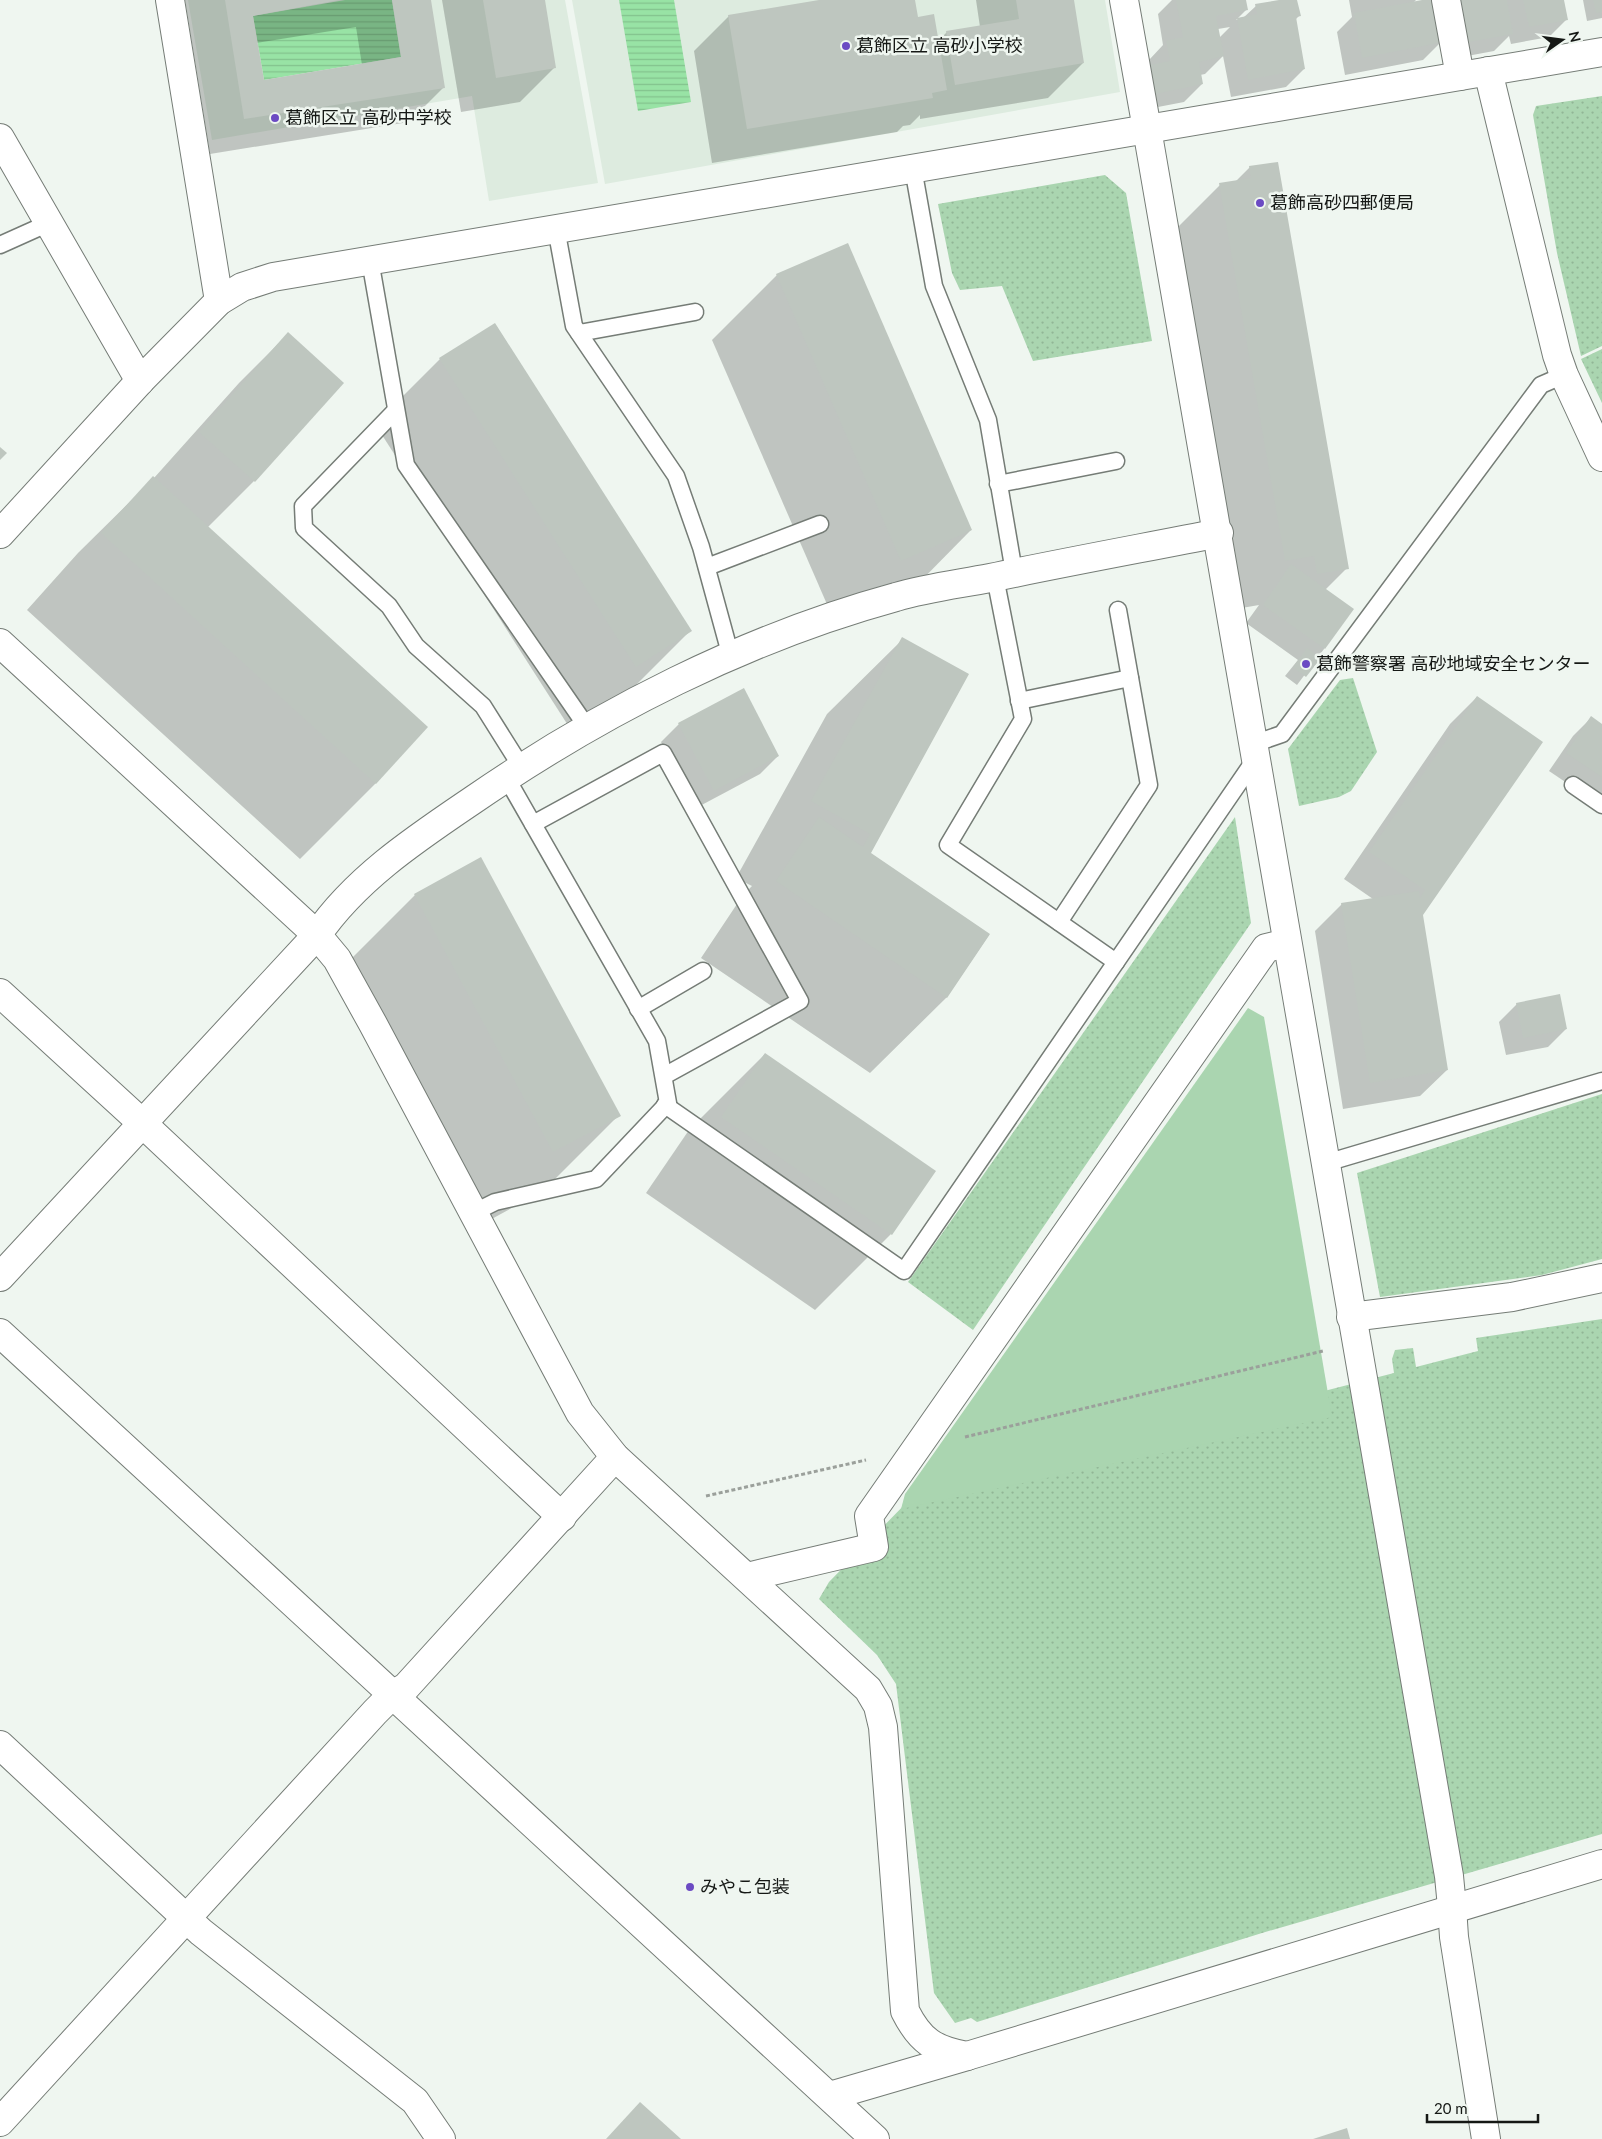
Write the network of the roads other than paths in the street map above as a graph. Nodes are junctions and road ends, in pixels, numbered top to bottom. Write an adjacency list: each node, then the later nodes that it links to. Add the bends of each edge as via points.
1 (170, 0): 14 (street)
2 (1124, 0): 7 (street)
3 (1446, 0): 6 (street)
4 (1602, 52): 5 (street)
5 (1488, 71): 6 (street); 17 (street, via 1532,260)
6 (1460, 76): 7 (street)
7 (1147, 129): 9 (street); 24 (street)
8 (0, 138): 10 (street)
9 (913, 168): 11 (street); 22 (lane, via 934,286 988,420)
10 (49, 222): 12 (lane); 18 (street)
11 (556, 228): 13 (street); 16 (lane, via 574,326)
12 (0, 245)
13 (370, 260): 14 (street, via 273,277 242,287); 19 (lane)
14 (219, 301): 18 (street)
15 (695, 312): 16 (lane)
16 (579, 333): 26 (lane, via 676,476)
17 (1564, 375): 20 (street); 34 (lane, via 1541,385 1282,734)
18 (140, 381): 25 (street)
19 (396, 410): 33 (lane, via 406,464); 35 (lane, via 303,506 304,528 389,606 416,646 483,706)
20 (1602, 457)
21 (1116, 461): 22 (lane)
22 (998, 484): 27 (lane)
23 (820, 524): 26 (lane)
24 (1219, 533): 27 (street); 34 (street)
25 (0, 534)
26 (707, 567): 30 (lane)
27 (1005, 574): 30 (street, via 888,599 810,623); 32 (lane)
28 (1118, 610): 31 (lane)
29 (0, 643): 40 (street)
30 (731, 657): 33 (street)
31 (1130, 678): 32 (lane); 39 (lane, via 1149,785)
32 (1019, 701): 39 (lane, via 1023,719 948,845)
33 (587, 726): 35 (street)
34 (1254, 751): 41 (street); 42 (lane)
35 (514, 773): 38 (lane); 40 (street, via 431,829 375,872 334,910)
36 (1573, 785): 37 (lane)
37 (1602, 804)
38 (533, 824): 45 (lane); 46 (lane, via 663,753 800,1001)
39 (1059, 922): 42 (lane)
40 (317, 935): 49 (street); 51 (street, via 337,959)
41 (1287, 943): 50 (street); 58 (street, via 1266,948 869,1516 874,1548)
42 (1116, 962): 48 (lane, via 904,1271)
43 (703, 971): 45 (lane)
44 (0, 993): 49 (street)
45 (638, 1008): 46 (lane, via 657,1041)
46 (664, 1076): 48 (lane, via 668,1103)
47 (1602, 1081): 50 (lane)
48 (665, 1106): 51 (lane, via 596,1179 495,1202)
49 (142, 1123): 52 (street); 57 (street)
50 (1326, 1163): 54 (street)
51 (473, 1213): 56 (street, via 580,1413)
52 (0, 1277)
53 (1602, 1278): 54 (street, via 1512,1297)
54 (1351, 1317): 62 (street)
55 (0, 1333): 59 (street)
56 (615, 1457): 57 (street); 58 (street)
57 (562, 1517): 59 (street, via 406,1687)
58 (747, 1577): 64 (street, via 856,1676 878,1706 883,1727 905,2011 912,2025 933,2047)
59 (392, 1695): 63 (street); 65 (street)
60 (0, 1745): 63 (street)
61 (1602, 1864): 62 (street)
62 (1452, 1908): 64 (street); 69 (street)
63 (187, 1919): 66 (street); 67 (street, via 414,2101)
64 (967, 2056): 65 (street)
65 (830, 2096): 68 (street)
66 (0, 2122)
67 (441, 2139)
68 (875, 2139)
69 (1486, 2139)

